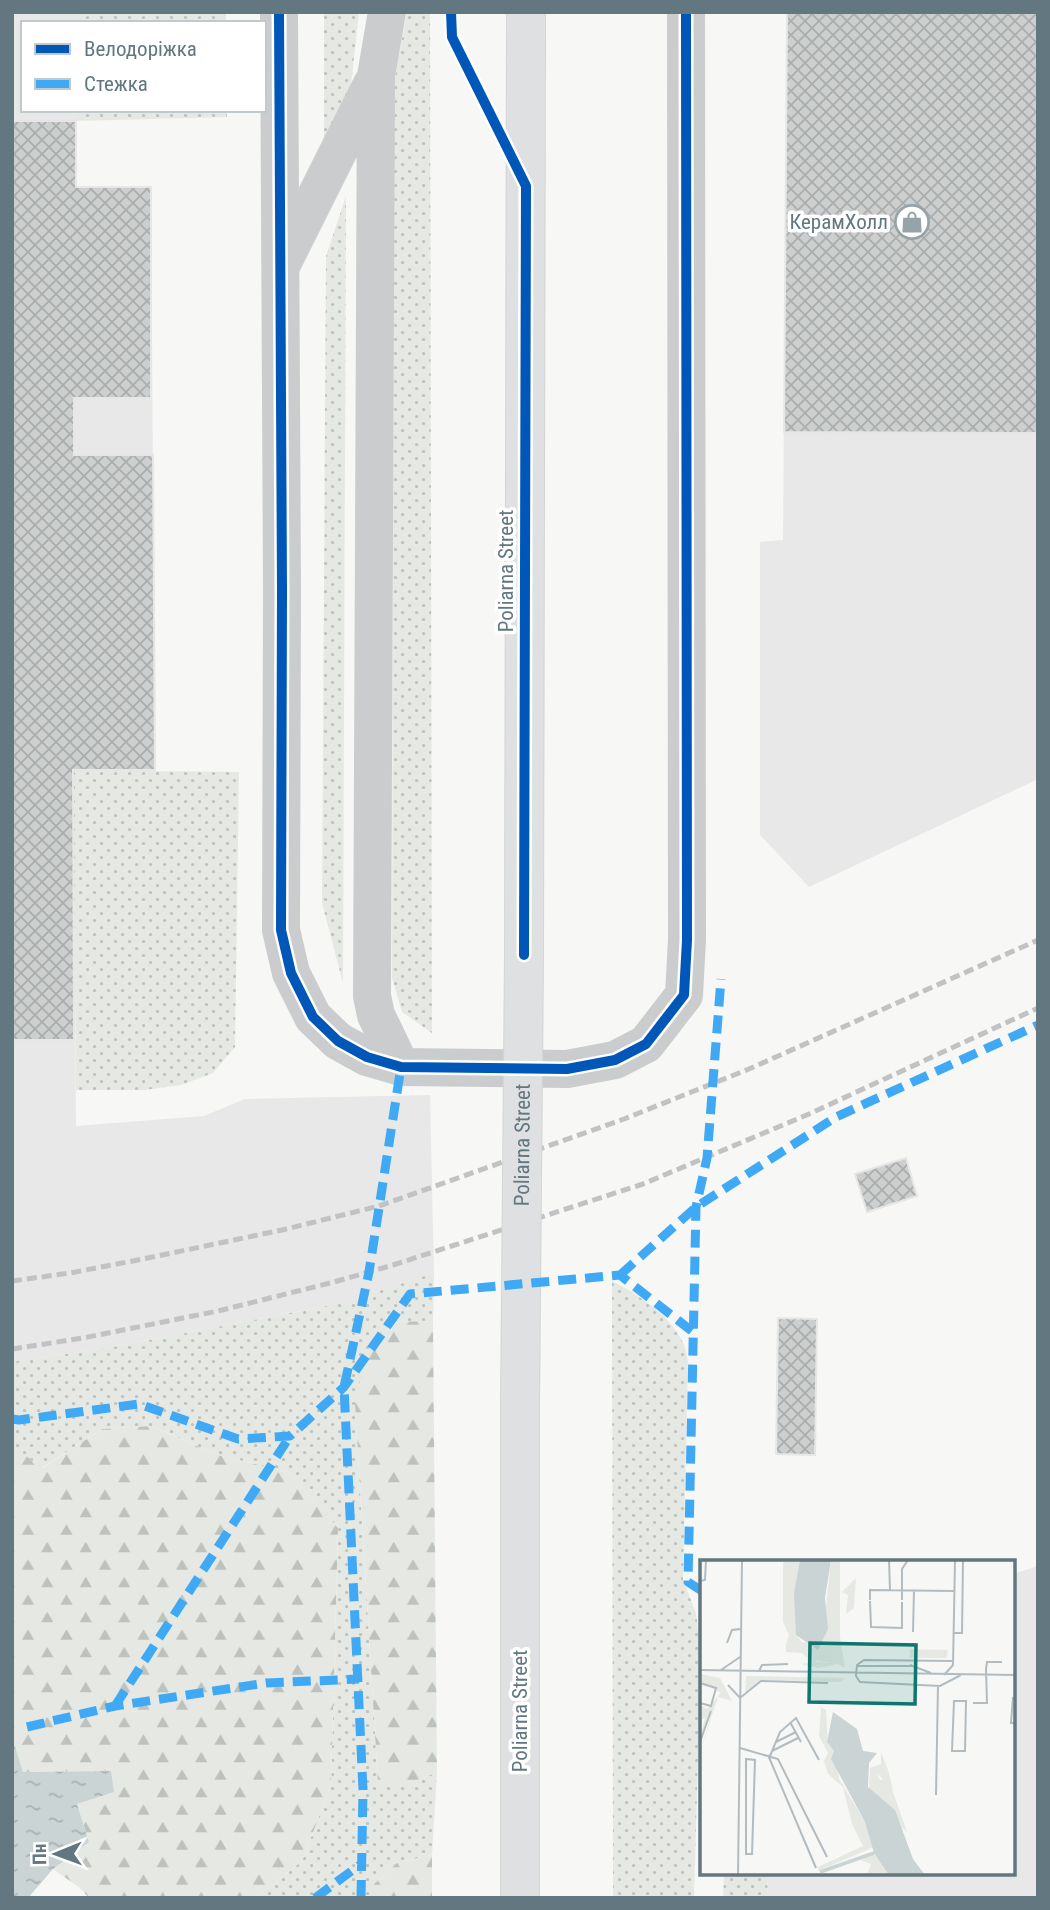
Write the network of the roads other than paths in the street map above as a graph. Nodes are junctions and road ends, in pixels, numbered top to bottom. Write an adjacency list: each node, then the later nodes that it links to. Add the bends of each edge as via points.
1 (279, 12): 6 (street)
2 (387, 12): 5 (street)
3 (526, 12): 8 (main road, Poliarna Street, bridge)
4 (686, 12): 7 (street, via 684,995 646,1044 615,1060 568,1069)
5 (376, 76): 6 (street); 7 (street, via 372,996)
6 (279, 269): 7 (street, via 281,930 291,973 313,1017 338,1041 367,1057)
7 (401, 1067)
8 (520, 1898)

